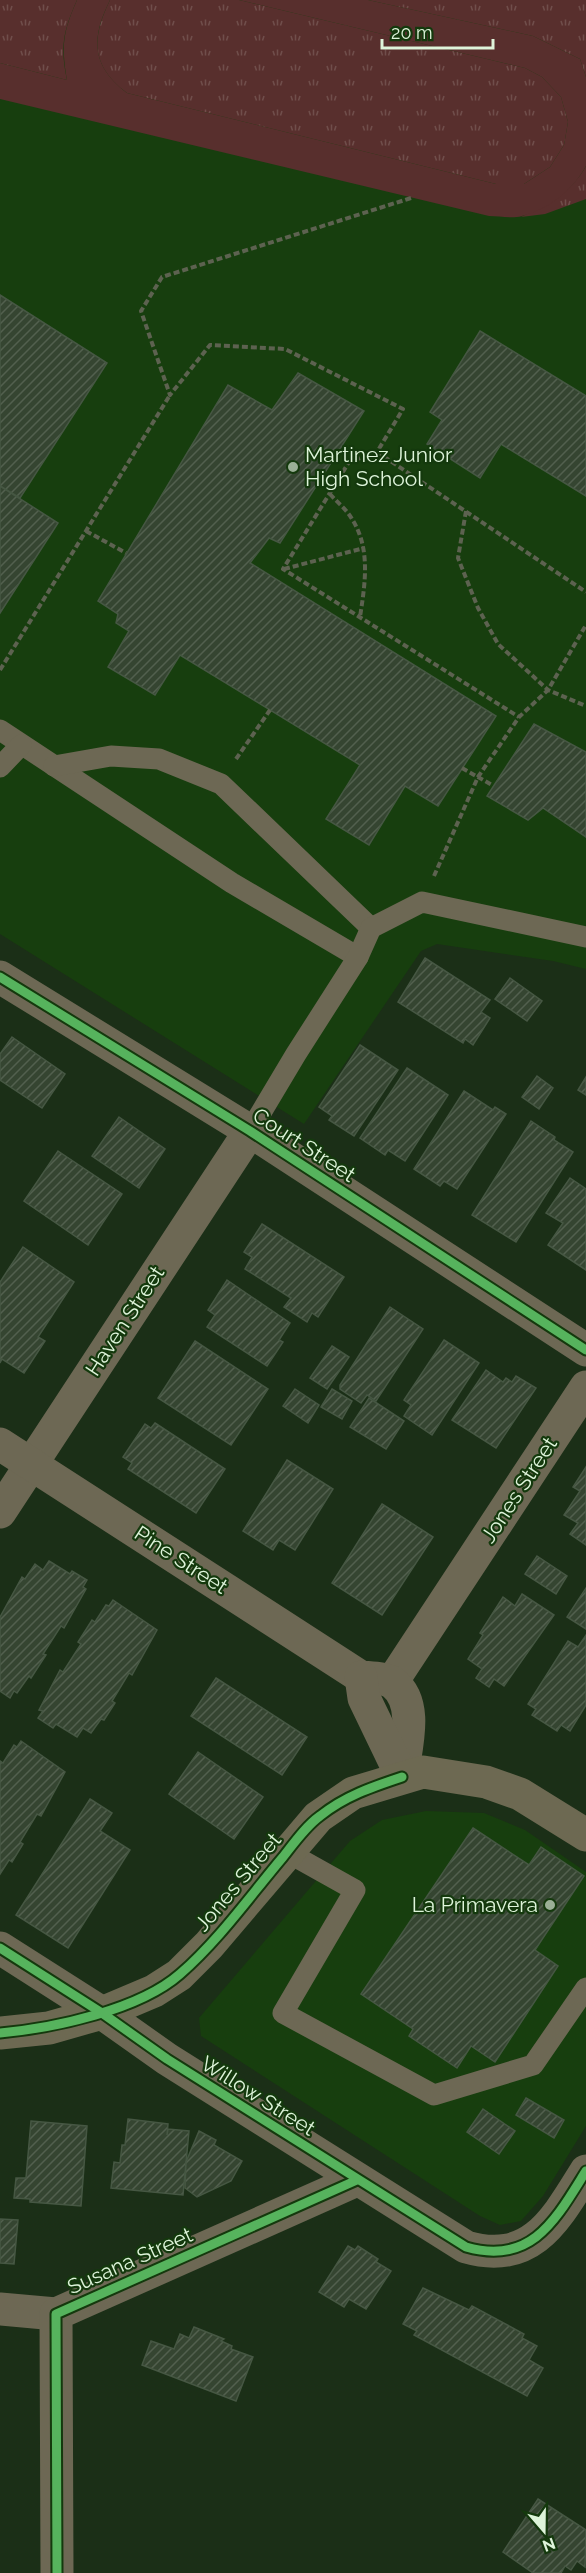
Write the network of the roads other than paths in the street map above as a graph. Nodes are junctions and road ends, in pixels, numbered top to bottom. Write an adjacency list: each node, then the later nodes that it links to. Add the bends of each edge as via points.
1 (0, 730): 2 (lane)
2 (21, 745): 3 (lane); 4 (lane)
3 (54, 766): 5 (lane, via 111,756 159,759 221,784); 7 (lane, via 232,883)
4 (0, 767)
5 (371, 927): 6 (lane, via 422,902); 7 (lane)
6 (586, 936)
7 (358, 957): 9 (lane)
8 (0, 977): 9 (street, Court Street)
9 (250, 1131): 10 (street, Court Street); 13 (street, Haven Street)
10 (586, 1350)
11 (586, 1387): 15 (street, Jones Street)
12 (0, 1444): 13 (street, Pine Street)
13 (30, 1464): 14 (street, Haven Street); 15 (street, Pine Street)
14 (0, 1512)
15 (376, 1679): 16 (street, Pine Street, via 404,1695 409,1715)
16 (402, 1777): 17 (main road, via 423,1772 486,1782 520,1794); 18 (main road, Jones Street, via 353,1793 318,1817)
17 (586, 1835)
18 (287, 1852): 20 (lane, via 355,1890 283,2013 434,2095 532,2065); 21 (main road, Jones Street, via 179,1975 154,1991)
19 (0, 1948): 21 (street, Willow Street)
20 (586, 1988)
21 (102, 2013): 22 (main road, Jones Street, via 49,2028); 24 (street, Willow Street)
22 (0, 2033)
23 (586, 2171): 24 (street, Willow Street, via 556,2220 541,2235 506,2251 487,2253 466,2247)
24 (357, 2180): 26 (street, Susana Street)
25 (0, 2309): 26 (street)
26 (56, 2314): 27 (street, Susana Street)
27 (57, 2573)

